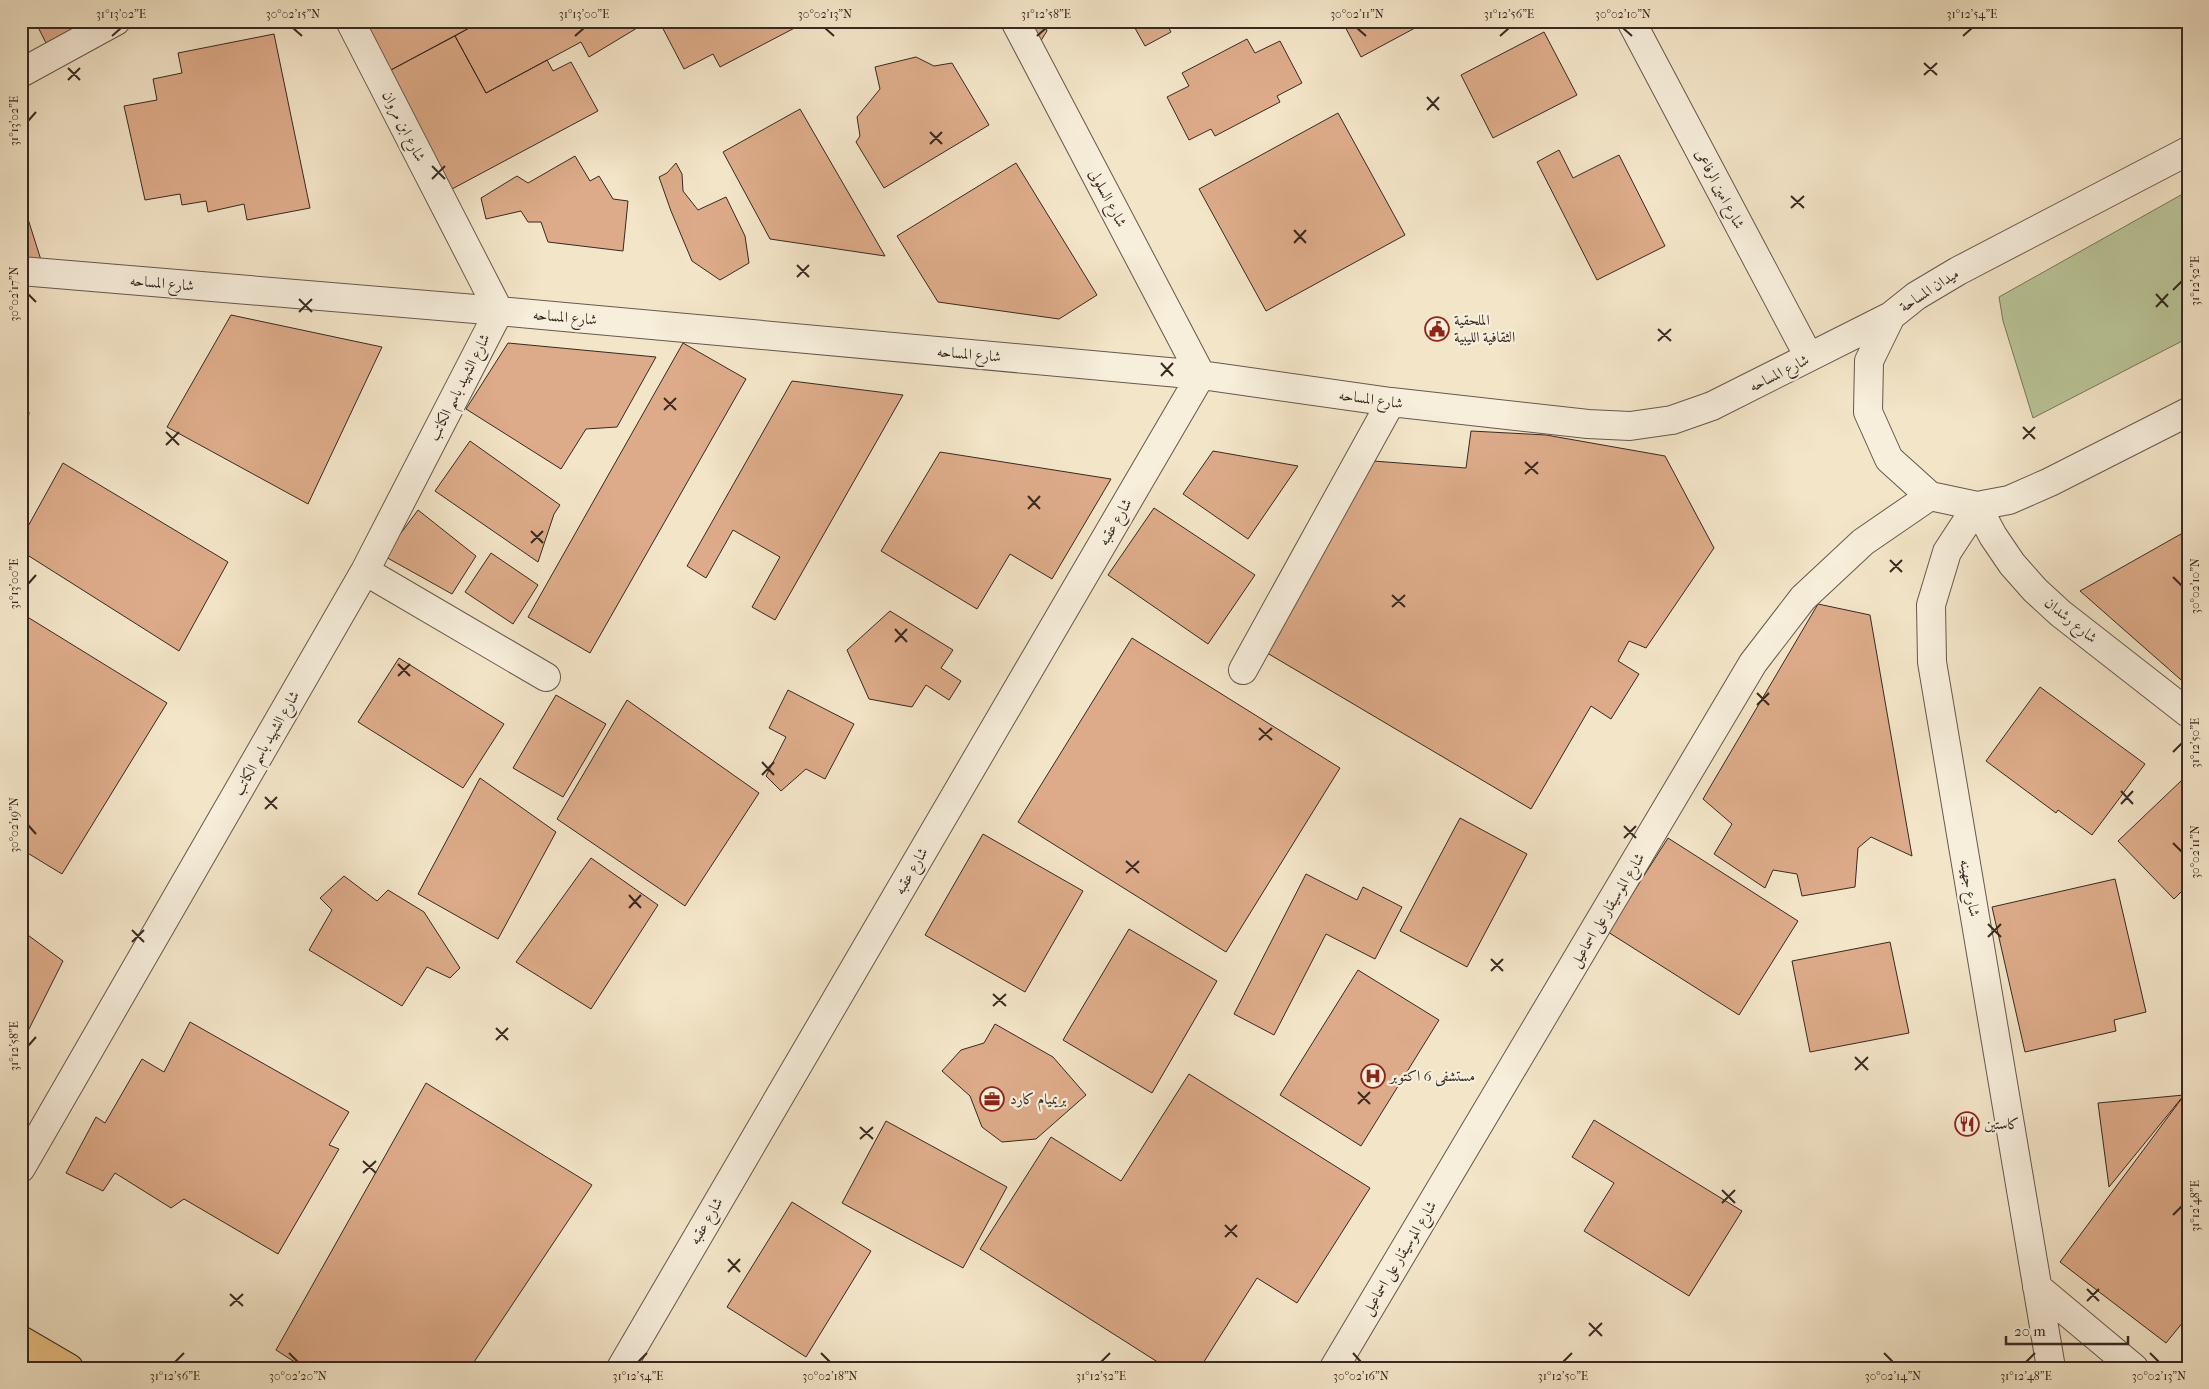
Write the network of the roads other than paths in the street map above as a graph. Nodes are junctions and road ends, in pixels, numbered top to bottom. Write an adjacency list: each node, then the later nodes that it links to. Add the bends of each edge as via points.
1 (116, 21): 5 (street)
2 (350, 21): 8 (street, شارع ابن مروان)
3 (1015, 21): 11 (street, شارع السلولى)
4 (1631, 21): 10 (street, شارع امين الرفاعى)
5 (21, 73)
6 (2188, 150): 9 (street, ميدان المساحة, via 1958,271 1916,296)
7 (21, 271): 8 (street, شارع المساحه)
8 (499, 311): 11 (street, شارع المساحه); 16 (street, شارع الشهيد باسم الكاتب)
9 (1891, 316): 10 (street, شارع المساحه); 14 (street, ميدان المساحة, via 1869,361 1868,412 1889,459)
10 (1810, 357): 12 (street, شارع المساحه, via 1712,406 1672,420 1630,426)
11 (1201, 375): 12 (street, شارع المساحه); 25 (street, شارع عقبه)
12 (1391, 402): 17 (street)
13 (2188, 412): 15 (street, via 2050,482 2009,500)
14 (1930, 496): 15 (street); 26 (street, شارع الموسيقار على اسماعيل, via 1863,542 1803,598 1754,663)
15 (1977, 506): 19 (street, شارع رشدان, via 2012,564 2035,590); 21 (street, شارع جهينه, via 1947,552 1931,606 1932,662)
16 (365, 571): 18 (street); 20 (street, شارع الشهيد باسم الكاتب)
17 (1243, 670)
18 (546, 677)
19 (2188, 713)
20 (21, 1168)
21 (2037, 1287): 23 (street, شارع جهينه); 27 (street)
22 (21, 1340): 24 (main road)
23 (2050, 1366)
24 (69, 1368)
25 (621, 1368)
26 (1334, 1368)
27 (2134, 1368)

